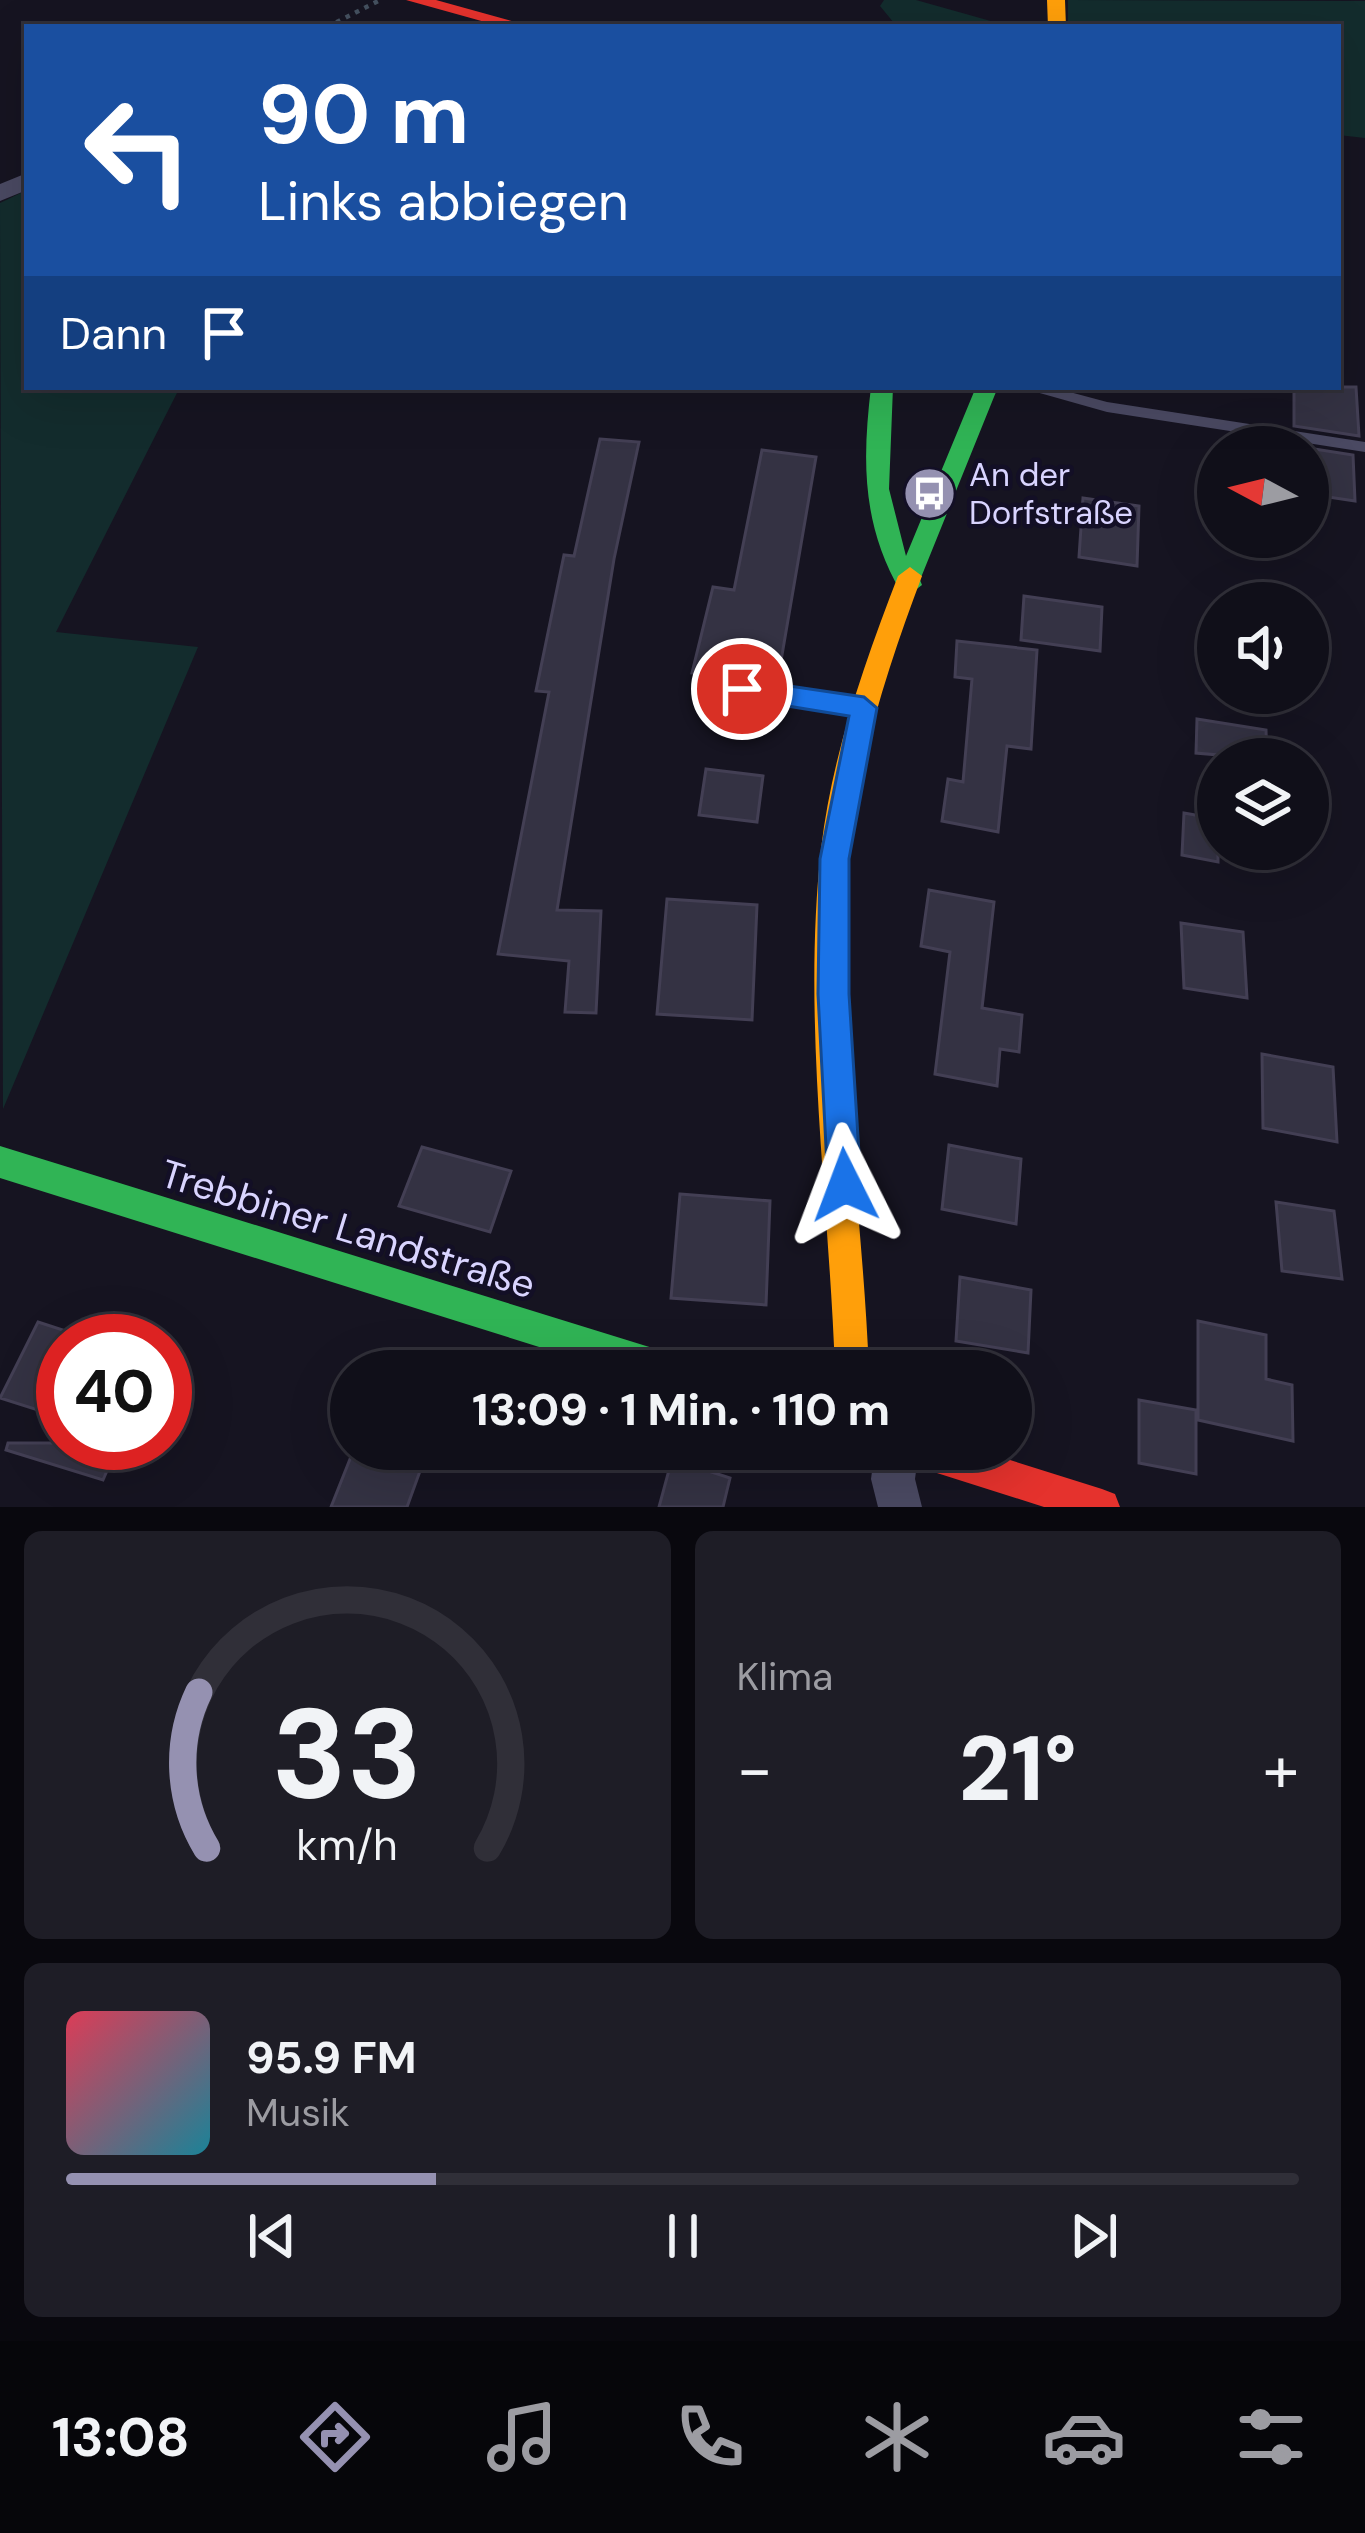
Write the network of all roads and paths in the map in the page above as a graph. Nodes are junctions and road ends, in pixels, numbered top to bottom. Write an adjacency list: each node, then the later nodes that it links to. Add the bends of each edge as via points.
1 (380, 0): 3 (path)
2 (415, 0): 4 (street)
3 (333, 24)
4 (512, 24)
5 (882, 390): 9 (street, via 880,524)
6 (986, 390): 9 (street)
7 (1045, 390): 8 (lane, via 1106,407)
8 (1365, 447)
9 (910, 585): 11 (street)
10 (742, 689): 11 (lane)
11 (864, 708): 14 (street, via 839,815 833,909)
12 (0, 1162): 13 (street, Trebbiner Landstraße)
13 (604, 1350)
14 (851, 1350)
15 (894, 1470): 17 (street)
16 (985, 1470): 18 (street)
17 (900, 1507)
18 (1102, 1507)

